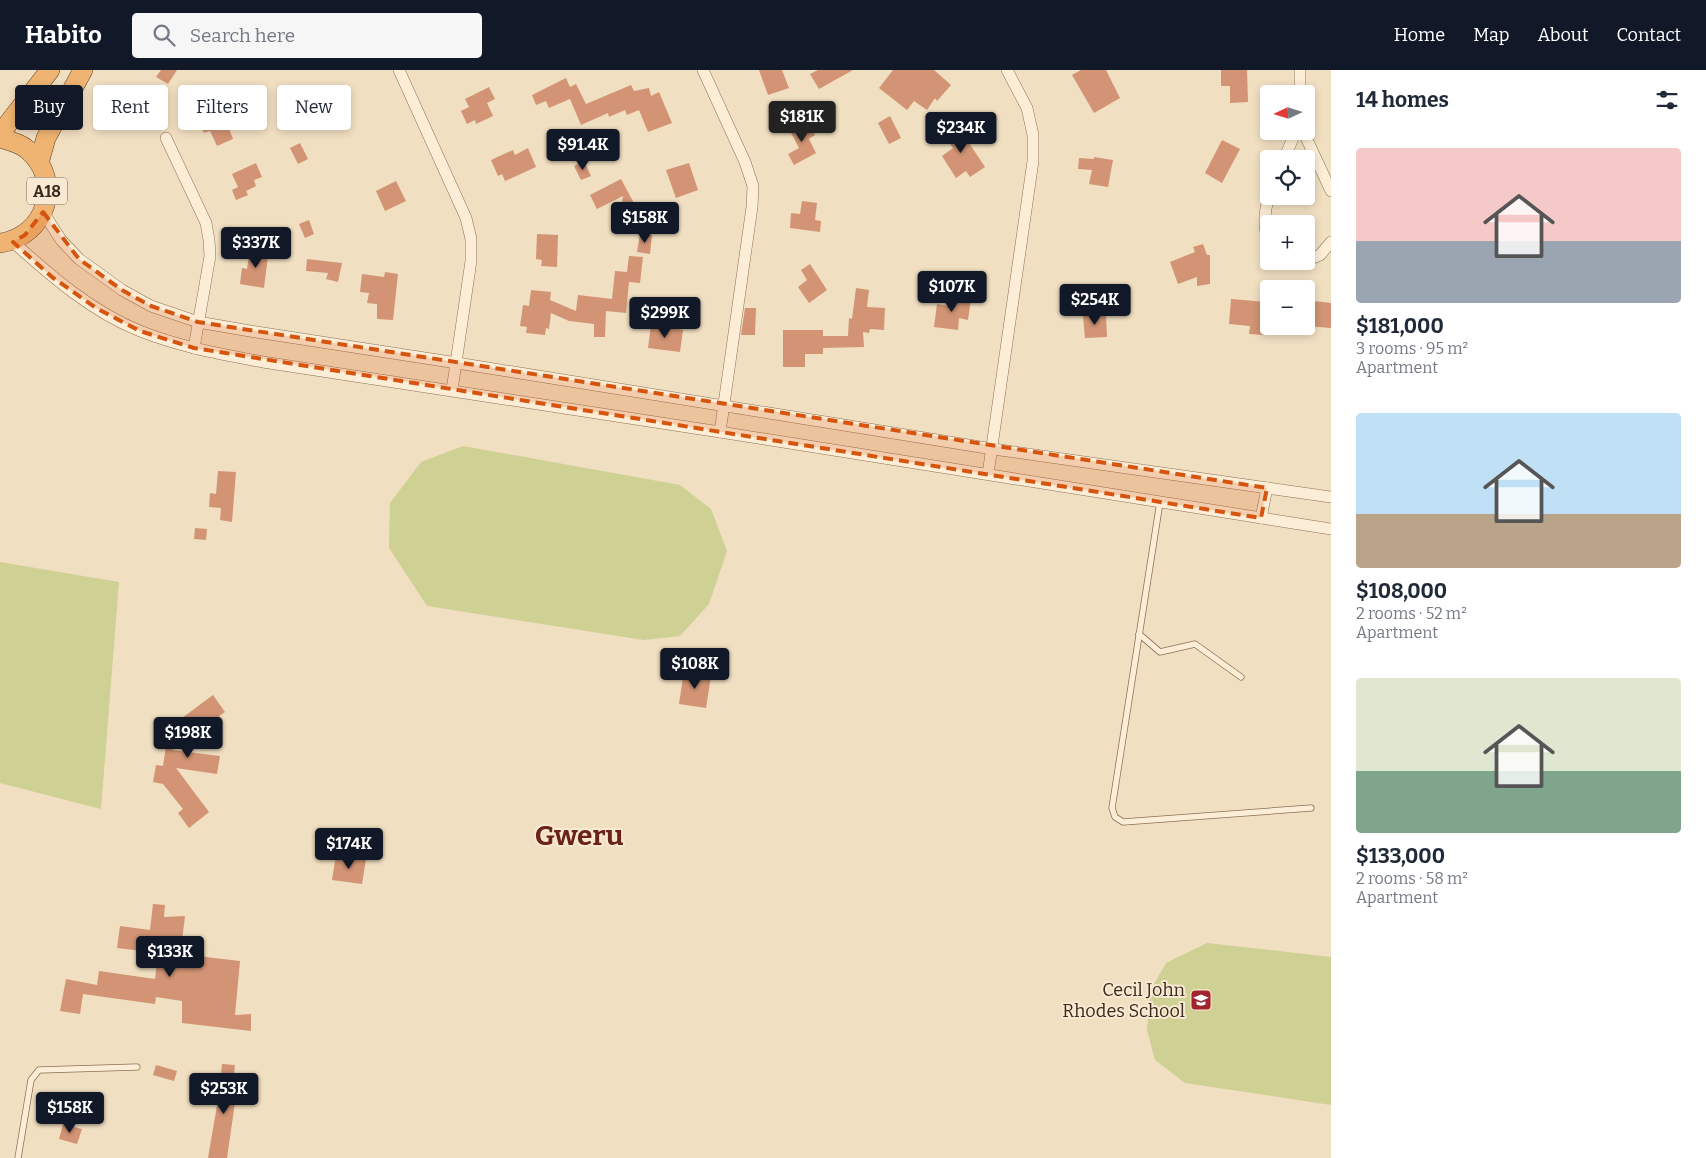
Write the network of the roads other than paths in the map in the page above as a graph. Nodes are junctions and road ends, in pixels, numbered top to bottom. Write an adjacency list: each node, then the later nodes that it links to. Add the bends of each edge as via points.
1 (50, 70): 8 (highway)
2 (83, 70): 12 (highway, A18, via 46,138)
3 (399, 70): 20 (street, via 466,218 471,239 471,261)
4 (703, 70): 22 (street, via 753,186)
5 (1007, 70): 24 (street, via 1026,108 1033,135 1033,161)
6 (1300, 70): 7 (street)
7 (1300, 85)
8 (0, 134)
9 (0, 138): 12 (highway, A18, via 14,141)
10 (166, 138): 18 (street, via 206,223 210,240)
11 (1307, 140): 13 (street)
12 (39, 163): 14 (highway, A18, via 46,178)
13 (1331, 191)
14 (43, 212): 15 (highway, A18, via 25,235); 18 (street, via 78,259 151,306)
15 (6, 242): 19 (street, via 96,308 140,331)
16 (1331, 242): 17 (street)
17 (1315, 257)
18 (198, 322): 19 (street); 20 (street)
19 (194, 348): 21 (street, via 263,362)
20 (456, 363): 21 (street); 22 (street)
21 (452, 390): 23 (street)
22 (724, 407): 23 (street); 24 (street)
23 (720, 432): 25 (street)
24 (993, 448): 25 (street); 26 (street)
25 (988, 474): 28 (street)
26 (1267, 488): 27 (street); 29 (street)
27 (1331, 497)
28 (1160, 502): 29 (street); 31 (lane)
29 (1261, 518): 30 (street)
30 (1331, 529)
31 (1139, 634): 32 (lane, via 1160,652 1195,644); 33 (lane, via 1112,808 1115,817 1123,822)
32 (1241, 678)
33 (1311, 808)
34 (137, 1067): 35 (lane, via 39,1070 31,1080)
35 (18, 1158)

